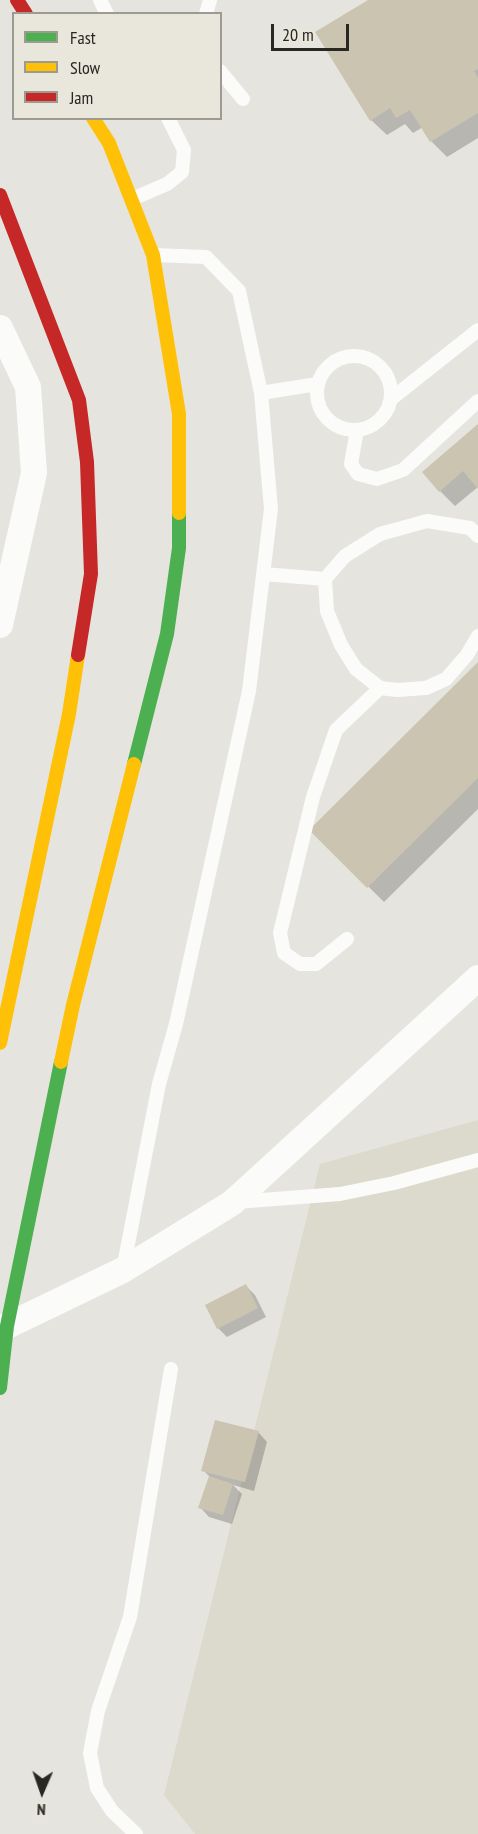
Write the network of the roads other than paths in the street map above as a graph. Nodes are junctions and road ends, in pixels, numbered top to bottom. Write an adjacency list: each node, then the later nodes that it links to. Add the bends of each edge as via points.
1 (222, 73): 2 (lane)
2 (243, 99)
3 (94, 120): 6 (main road, via 109,143)
4 (169, 120): 6 (lane, via 184,150 182,172 167,184)
5 (0, 195): 23 (main road, via 79,400 87,462 92,574 69,714)
6 (132, 199): 7 (main road)
7 (153, 255): 11 (lane, via 206,257 238,291); 27 (main road, via 179,414 178,559 167,634 73,1005)
8 (0, 328): 18 (street, via 28,387 34,472)
9 (478, 330): 12 (lane)
10 (317, 384): 11 (lane); 12 (lane, via 331,363 355,355 373,361 386,374); 14 (lane, via 316,396 325,417 345,429)
11 (261, 393): 16 (lane, via 271,509)
12 (391, 399): 14 (lane, via 379,420)
13 (478, 401): 14 (lane, via 403,470 377,479 358,474 351,464)
14 (357, 430)
15 (478, 536): 17 (lane, via 470,528 427,521 399,528 380,534 345,556)
16 (263, 574): 17 (lane); 26 (lane, via 249,691 176,1024 159,1084)
17 (325, 579): 20 (lane, via 327,611 341,645 356,669)
18 (0, 625)
19 (478, 636): 20 (lane, via 446,679 426,688)
20 (380, 687): 21 (lane, via 343,722 331,743 313,797 280,933 284,953 300,964 316,964)
21 (347, 939)
22 (478, 978): 25 (street)
23 (0, 1043)
24 (478, 1160): 25 (lane, via 394,1184 340,1194)
25 (232, 1203): 26 (street)
26 (123, 1270): 27 (street)
27 (7, 1326): 29 (main road)
28 (171, 1369): 30 (lane, via 130,1617 98,1711 90,1753 97,1788 112,1811)
29 (0, 1388)
30 (136, 1834)

